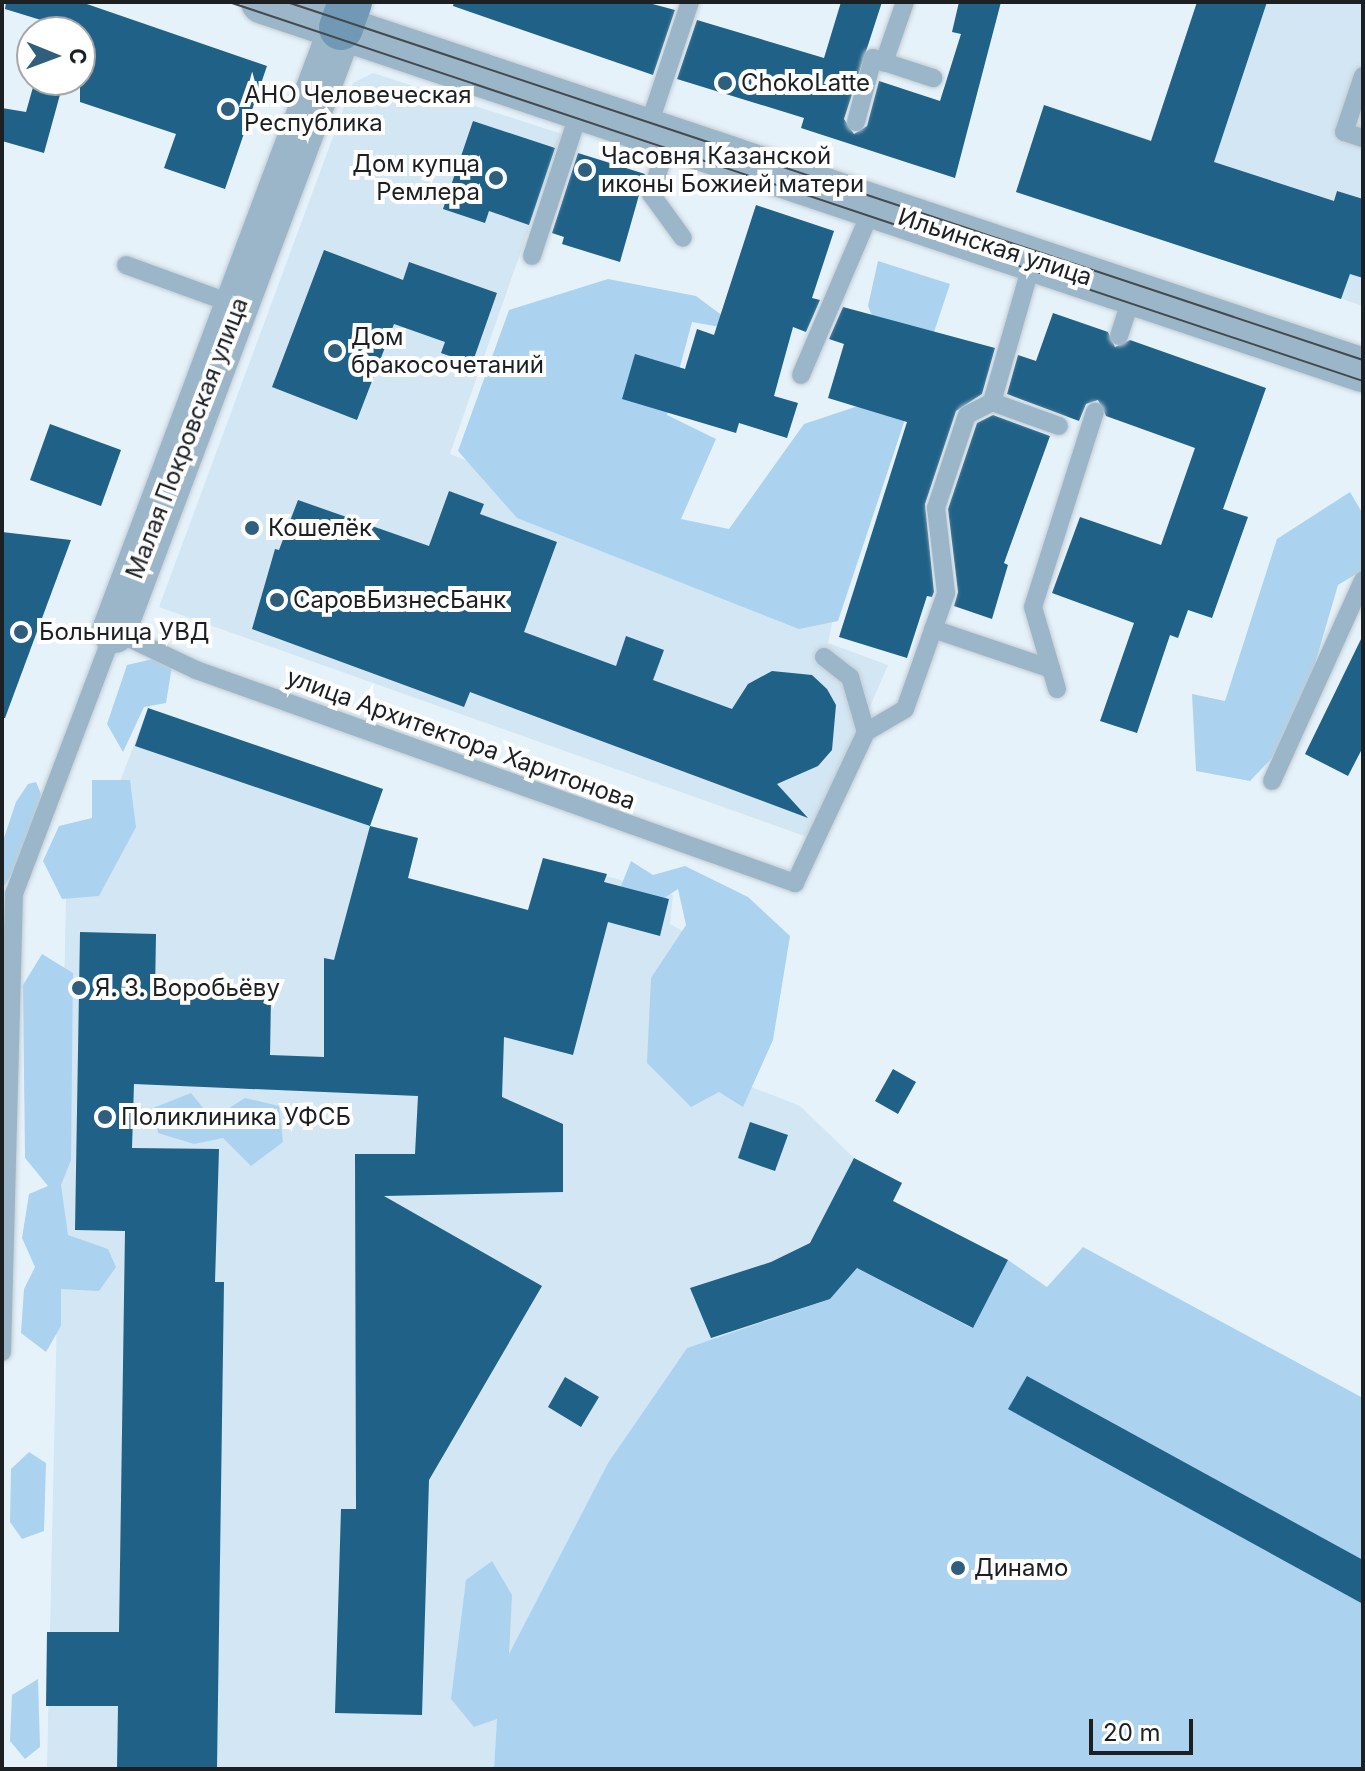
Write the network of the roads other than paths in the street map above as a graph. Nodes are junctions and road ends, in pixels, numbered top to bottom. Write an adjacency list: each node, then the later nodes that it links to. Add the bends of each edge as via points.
1 (263, 2): 4 (street, Ильинская улица)
2 (690, 2): 10 (lane)
3 (905, 2): 5 (lane)
4 (346, 15): 8 (street, Ильинская улица); 18 (street, Малая Покровская улица)
5 (884, 62): 7 (lane); 9 (lane, via 873,58)
6 (1363, 76): 11 (lane, via 1344,132)
7 (933, 78)
8 (580, 109): 10 (street, Ильинская улица); 14 (lane)
9 (856, 122)
10 (658, 134): 12 (street, Ильинская улица); 13 (lane, via 651,194)
11 (1363, 138)
12 (873, 206): 15 (street, Ильинская улица); 21 (lane)
13 (683, 238)
14 (532, 256)
15 (1033, 259): 17 (street, Ильинская улица); 22 (lane)
16 (126, 265): 18 (lane)
17 (1133, 293): 19 (lane); 20 (street, Ильинская улица)
18 (237, 305): 27 (street, Малая Покровская улица)
19 (1119, 336)
20 (1363, 370)
21 (801, 375)
22 (992, 402): 24 (lane); 26 (lane, via 967,415 936,508 946,593)
23 (1095, 412): 29 (lane, via 1033,607)
24 (1059, 426)
25 (1363, 580): 32 (lane)
26 (933, 629): 29 (lane); 31 (lane, via 905,709)
27 (114, 631): 31 (lane, улица Архитектора Харитонова, via 196,670 795,883); 33 (lane, Малая Покровская улица, via 14,894)
28 (824, 657): 31 (lane, via 850,677)
29 (1051, 669): 30 (lane)
30 (1057, 689)
31 (866, 732)
32 (1272, 781)
33 (2, 1352)

